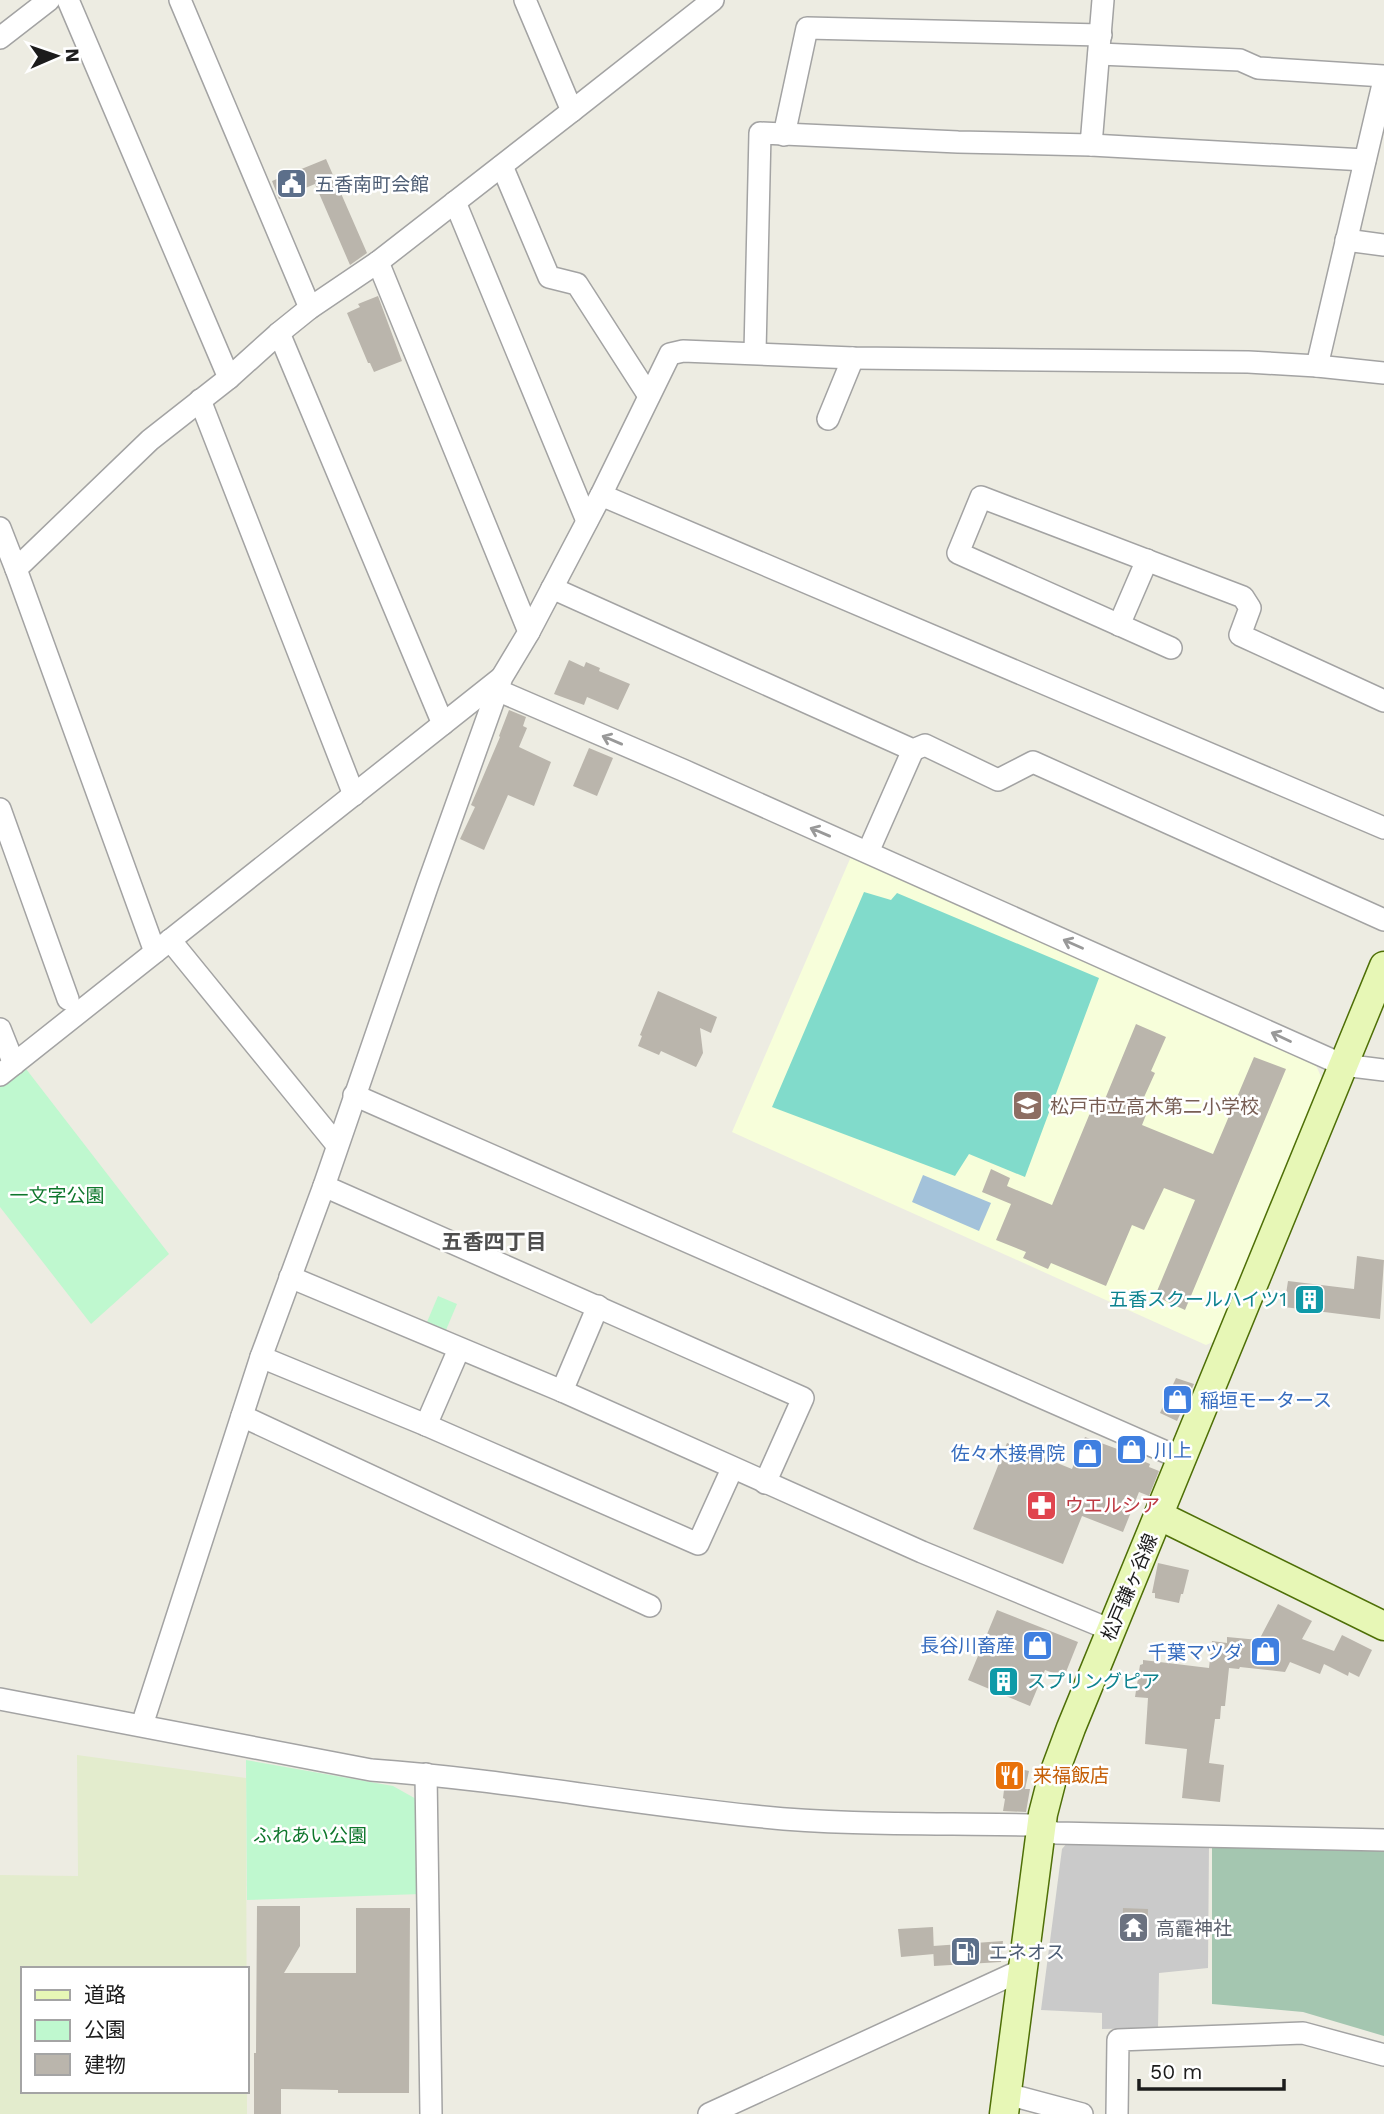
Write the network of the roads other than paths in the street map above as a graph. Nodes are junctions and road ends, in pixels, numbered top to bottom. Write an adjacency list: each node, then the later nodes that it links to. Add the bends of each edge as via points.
1 (49, 0): 7 (street)
2 (68, 0): 25 (street)
3 (180, 0): 19 (street)
4 (525, 0): 10 (street)
5 (713, 0): 10 (street)
6 (1103, 0): 8 (street)
7 (0, 38)
8 (1100, 45): 9 (street, via 1240,60 1258,68); 11 (street, via 807,27); 12 (street)
9 (1384, 78): 13 (street)
10 (572, 111): 14 (street)
11 (784, 135): 12 (street); 21 (street, via 760,133)
12 (1091, 145): 13 (street)
13 (1365, 160): 16 (street)
14 (502, 166): 15 (street); 26 (street, via 549,277 577,284)
15 (455, 202): 18 (street); 30 (street)
16 (1346, 240): 17 (street); 23 (street)
17 (1384, 246)
18 (378, 262): 19 (street); 36 (street)
19 (310, 308): 20 (street)
20 (279, 333): 25 (street); 40 (street)
21 (755, 352): 22 (street); 26 (street, via 670,354)
22 (853, 358): 23 (street); 28 (street)
23 (1317, 366): 24 (street)
24 (1384, 373)
25 (229, 378): 27 (street)
26 (649, 396): 29 (street)
27 (200, 400): 33 (street, via 150,440); 42 (street)
28 (828, 419)
29 (601, 495): 30 (street); 44 (street)
30 (587, 521): 34 (street)
31 (0, 528): 33 (street)
32 (1147, 560): 35 (street); 35 (street, via 981,497 958,553); 39 (street, via 1242,597 1250,608 1240,635)
33 (16, 569): 48 (street)
34 (552, 588): 36 (street); 41 (street)
35 (1119, 625): 37 (street)
36 (529, 632): 38 (street)
37 (1171, 648)
38 (500, 684): 40 (street); 45 (street, one-way to 38); 55 (street)
39 (1384, 701)
40 (443, 724): 42 (street)
41 (913, 750): 45 (street); 47 (street, via 925,745 998,780 1032,762)
42 (354, 795): 48 (street)
43 (0, 809): 46 (street)
44 (1384, 828)
45 (868, 852): 52 (street, one-way to 45)
46 (9, 867): 50 (street)
47 (1384, 920)
48 (163, 946): 53 (street); 56 (street)
49 (1384, 966): 52 (main road, 松戸鎌ヶ谷線)
50 (68, 999)
51 (0, 1029): 53 (street)
52 (1343, 1065): 54 (street); 65 (main road, 松戸鎌ヶ谷線)
53 (7, 1069)
54 (1384, 1070)
55 (354, 1095): 56 (street); 65 (street)
56 (337, 1145): 57 (street)
57 (324, 1186): 58 (street); 59 (street)
58 (290, 1277): 60 (street); 61 (street)
59 (598, 1306): 62 (street); 67 (street, via 803,1398)
60 (459, 1349): 62 (street); 64 (street)
61 (261, 1357): 63 (street); 64 (street)
62 (562, 1391): 66 (street)
63 (242, 1416): 69 (street); 73 (street)
64 (426, 1425): 66 (street, via 698,1544)
65 (1182, 1459): 68 (main road, 松戸鎌ヶ谷線)
66 (732, 1469): 67 (street)
67 (765, 1483): 71 (street)
68 (1160, 1516): 70 (main road); 71 (main road, 松戸鎌ヶ谷線)
69 (650, 1606)
70 (1384, 1626)
71 (1111, 1630): 75 (main road, 松戸鎌ヶ谷線, via 1052,1779)
72 (0, 1699): 73 (street)
73 (142, 1725): 74 (street, via 371,1770)
74 (426, 1774): 75 (street, via 757,1817 1029,1825); 80 (street)
75 (1041, 1830): 76 (street); 77 (main road, 松戸鎌ヶ谷線)
76 (1384, 1840)
77 (1023, 1970): 79 (main road, 松戸鎌ヶ谷線); 81 (street)
78 (1384, 2055): 83 (street, via 1303,2033 1118,2040)
79 (1006, 2104): 82 (street)
80 (431, 2114)
81 (709, 2114)
82 (1082, 2114)
83 (1117, 2114)

